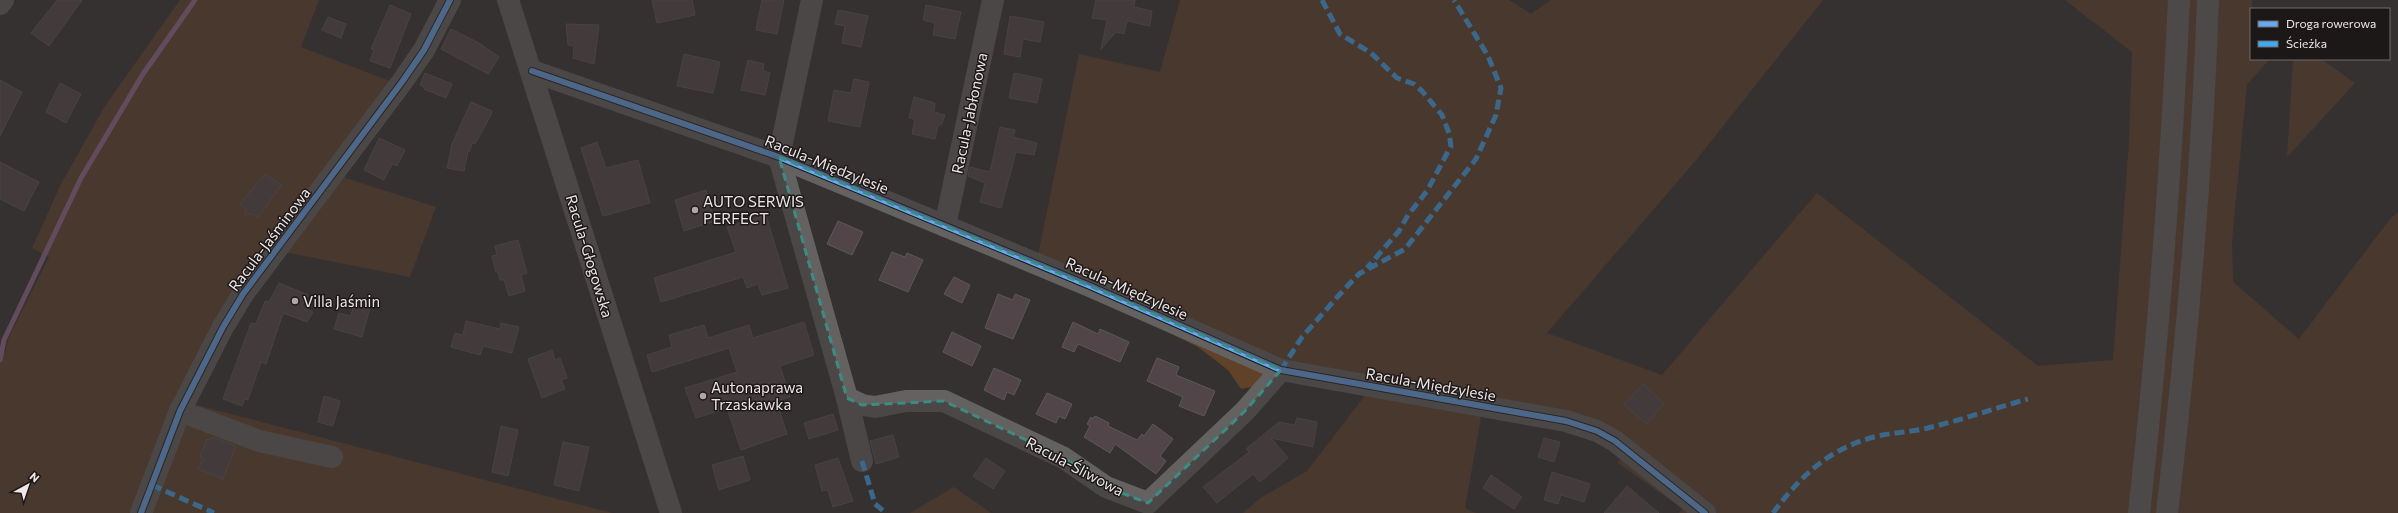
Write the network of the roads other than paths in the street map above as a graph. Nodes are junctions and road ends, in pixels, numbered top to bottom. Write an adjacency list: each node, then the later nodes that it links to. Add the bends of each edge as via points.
1 (3, 0): 8 (street)
2 (450, 0): 14 (street, Racula-Jaśminowa, via 424,50 402,82 243,294)
3 (508, 0): 9 (street, Racula-Głogowska)
4 (812, 0): 10 (street)
5 (993, 0): 11 (street, Racula-Jabłonowa)
6 (2179, 0): 20 (highway, via 2161,284)
7 (2208, 0): 21 (highway, via 2191,272 2179,417)
8 (0, 4)
9 (532, 71): 10 (street, Racula-Międzylesie); 18 (street, Racula-Głogowska)
10 (779, 157): 11 (street, Racula-Międzylesie); 13 (street)
11 (945, 226): 12 (street, Racula-Międzylesie)
12 (1282, 370): 13 (street, Racula-Śliwowa, via 1245,411 1148,503 1106,487 1064,458 944,401 906,401 875,407 862,405); 19 (street, Racula-Międzylesie, via 1566,421 1597,431 1615,441)
13 (847, 398): 16 (street)
14 (180, 411): 15 (street, via 259,441); 17 (street, Racula-Jaśminowa)
15 (332, 457)
16 (862, 461)
17 (141, 513)
18 (671, 513)
19 (1705, 513)
20 (2139, 513)
21 (2167, 513)

